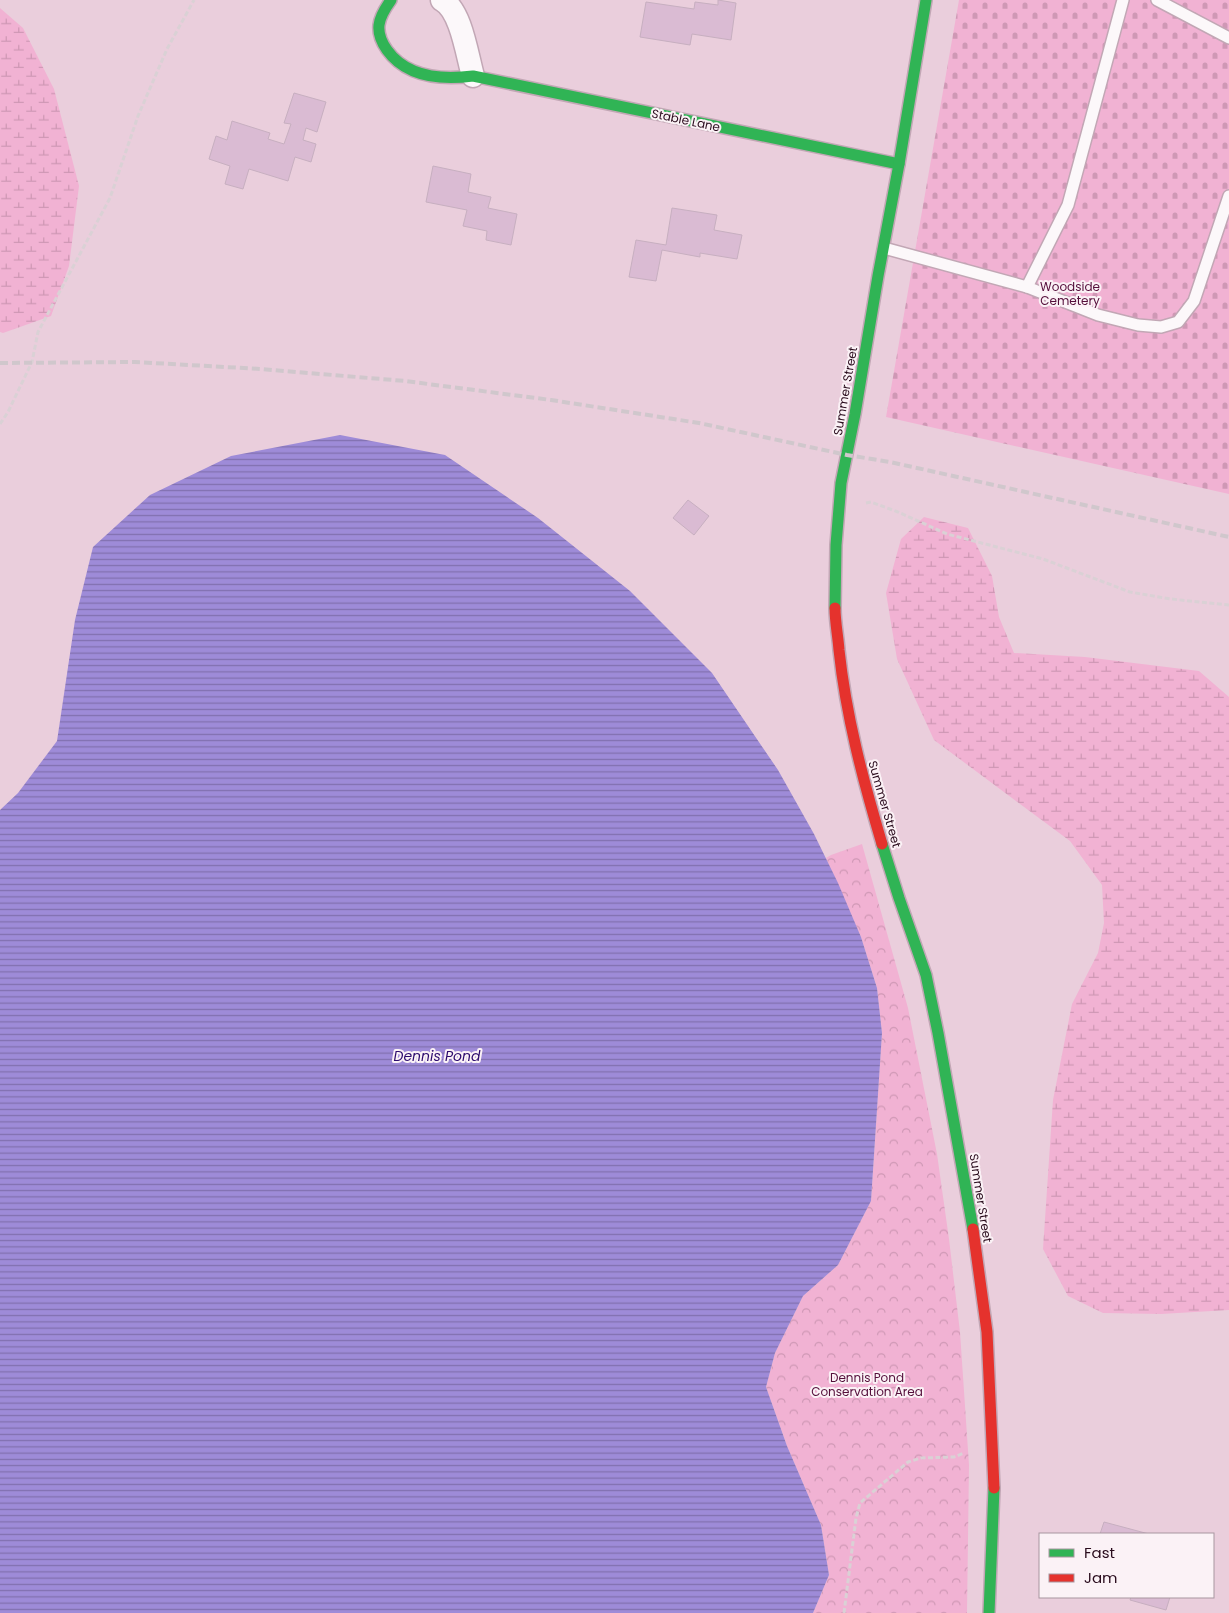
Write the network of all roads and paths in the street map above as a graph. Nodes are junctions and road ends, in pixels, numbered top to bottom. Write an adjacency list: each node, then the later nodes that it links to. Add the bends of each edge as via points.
1 (194, 0): 13 (path, via 167,50 138,116 110,198 38,332 32,362)
2 (391, 0): 8 (street, Stable Lane, via 379,24 381,41 394,59 412,71 431,76)
3 (442, 0): 8 (street, via 447,2 459,20)
4 (926, 0): 9 (street, Summer Street)
5 (1123, 0): 12 (lane, via 1068,205)
6 (1157, 0): 7 (lane)
7 (1229, 38)
8 (473, 76): 9 (street, Stable Lane)
9 (899, 164): 11 (street, Summer Street)
10 (1229, 196): 12 (lane, via 1194,301 1178,322 1161,327 1138,325 1098,315)
11 (884, 248): 12 (lane); 14 (street, Summer Street)
12 (1027, 287)
13 (0, 424)
14 (838, 508): 15 (path, via 871,502 946,534 1043,559 1130,592); 16 (street, Summer Street, via 835,611 841,669 865,788 926,975 938,1033 971,1215 985,1323)
15 (1229, 605)
16 (991, 1441): 17 (path, via 954,1457 921,1458 908,1462 860,1503); 18 (street, Summer Street, via 994,1495)
17 (844, 1613)
18 (989, 1613)

